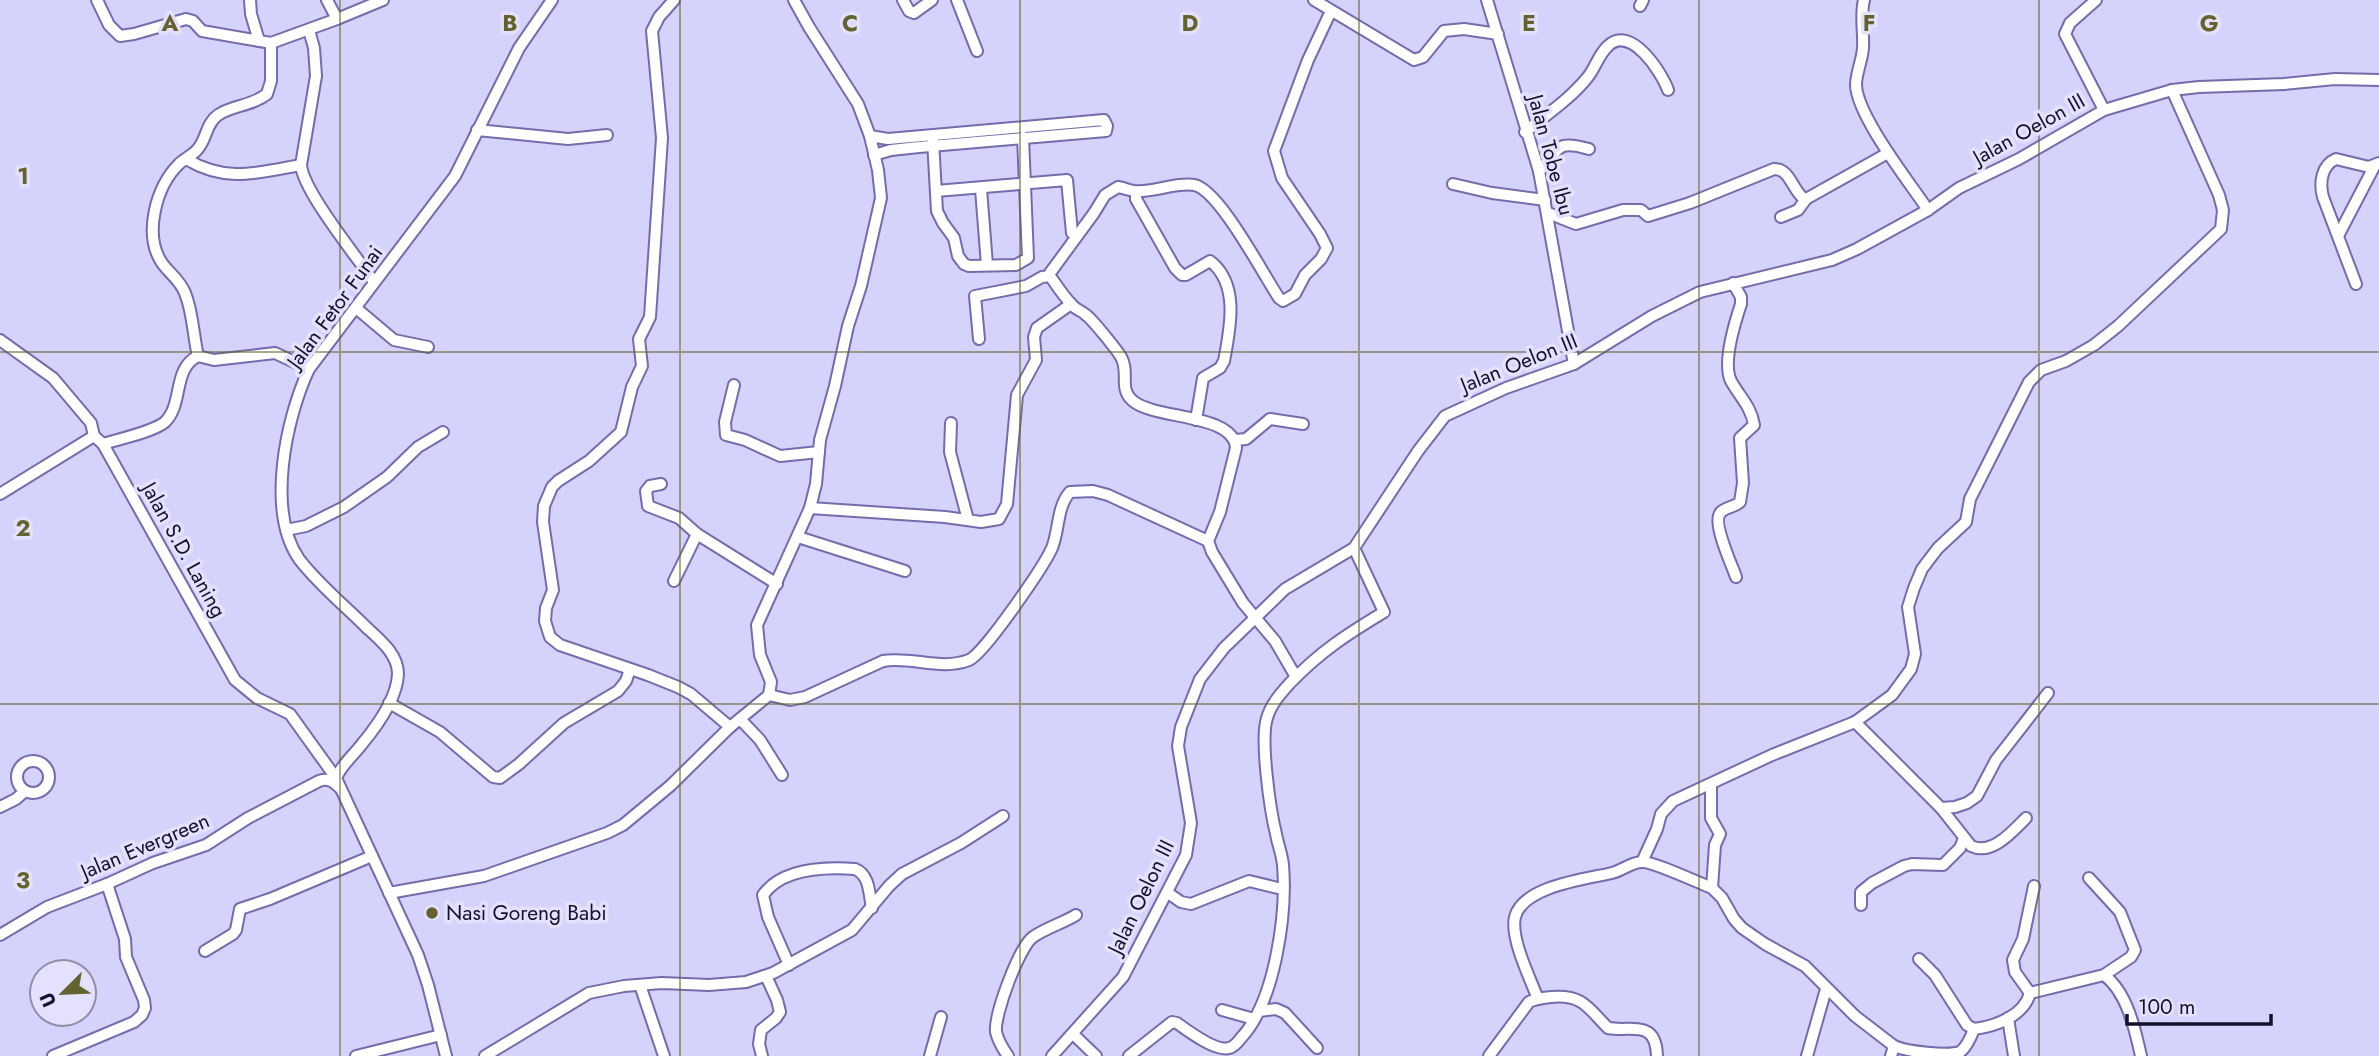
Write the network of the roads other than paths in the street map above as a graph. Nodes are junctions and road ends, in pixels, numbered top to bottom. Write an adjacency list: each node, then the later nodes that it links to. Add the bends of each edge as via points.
1 (97, 0): 19 (street, via 109,26 120,36 186,19 202,31)
2 (250, 0): 19 (street, via 251,14)
3 (327, 0): 16 (street)
4 (383, 0): 16 (street)
5 (552, 0): 25 (street, Jalan Fetor Funai, via 519,48)
6 (674, 0): 86 (street, via 652,31 661,155 650,317 639,339 642,366 621,432 552,487 543,513 553,590 545,621 550,637 560,645)
7 (794, 0): 30 (street, via 858,104)
8 (903, 0): 9 (street, via 914,13)
9 (932, 0)
10 (957, 0): 20 (street)
11 (1314, 0): 15 (street)
12 (1487, 0): 18 (street, Jalan Tobe Ibu)
13 (1864, 0): 33 (street, via 1857,94)
14 (2096, 0): 24 (street, via 2070,23 2065,34)
15 (1331, 11): 18 (street, via 1414,60 1423,57 1444,31); 43 (street, via 1274,151 1282,178 1327,248 1293,297 1279,298 1255,255 1202,188 1192,185)
16 (337, 19): 17 (street)
17 (309, 30): 19 (street); 37 (street, via 316,76)
18 (1498, 34): 27 (street, Jalan Tobe Ibu)
19 (265, 42): 35 (street, via 271,81 267,94 217,116 201,146)
20 (977, 51)
21 (2379, 80): 23 (street, Jalan Oelon III)
22 (1668, 90): 27 (street, via 1643,51 1624,40 1614,41 1589,77)
23 (2172, 90): 24 (street, Jalan Oelon III); 92 (street, via 2219,195 2221,229 2102,338 2066,361 2041,370 2029,382 1970,499 1966,522 1938,548 1914,588 1909,607 1915,654 1911,669 1892,695)
24 (2104, 110): 46 (street, Jalan Oelon III, via 1959,188)
25 (477, 130): 29 (street, via 568,138); 53 (street, Jalan Fetor Funai, via 455,176)
26 (1022, 132): 26 (street, via 1105,131 1107,126 1104,120); 28 (street); 31 (street); 40 (street)
27 (1525, 132): 38 (street, Jalan Tobe Ibu)
28 (932, 133): 30 (street, via 888,139); 31 (street)
29 (607, 135)
30 (870, 136): 34 (street)
31 (933, 146): 34 (street); 42 (street)
32 (1589, 149): 38 (street, via 1560,146)
33 (1888, 153): 44 (street); 46 (street)
34 (874, 155): 71 (street, via 879,212)
35 (186, 159): 37 (street, via 202,169 230,175); 61 (street, via 170,175 154,211 154,238 162,263 185,294)
36 (2377, 164): 50 (street); 50 (street, via 2341,159 2327,165 2321,188)
37 (301, 165): 53 (street, via 310,190)
38 (1539, 171): 45 (street, Jalan Tobe Ibu)
39 (1453, 184): 45 (street)
40 (1025, 185): 41 (street); 49 (street, via 1067,180); 51 (street, via 1028,258 1016,265)
41 (981, 189): 42 (street); 51 (street)
42 (936, 191): 51 (street, via 937,211 954,238 958,256 964,264)
43 (1136, 192): 52 (street, via 1118,187 1105,195); 65 (street, via 1175,268 1186,275 1207,261 1213,262 1231,296 1224,361 1203,377)
44 (1806, 199): 47 (street, via 1795,191 1786,173 1774,169 1648,216 1641,210 1623,210 1576,224); 48 (street, via 1798,210)
45 (1545, 200): 47 (street, Jalan Tobe Ibu)
46 (1928, 210): 54 (street, Jalan Oelon III, via 1832,260)
47 (1548, 213): 62 (street, Jalan Tobe Ibu)
48 (1781, 218)
49 (1072, 233)
50 (2338, 236): 55 (street)
51 (987, 265)
52 (1050, 276): 56 (street); 59 (street, via 975,296)
53 (374, 282): 57 (street, Jalan Fetor Funai)
54 (1733, 283): 62 (street, Jalan Oelon III, via 1669,307); 82 (street, via 1741,304 1727,369 1754,425 1740,438 1740,502 1718,517)
55 (2356, 284)
56 (1071, 304): 65 (street, via 1089,317 1121,356 1123,384 1134,402); 75 (street, via 1034,333 1036,360 1017,395 1010,485 1003,514 995,521)
57 (356, 307): 60 (street, via 394,340); 63 (street, Jalan Fetor Funai)
58 (0, 340): 69 (street, Jalan S.D. Laning, via 53,378)
59 (979, 340)
60 (428, 347)
61 (198, 356): 63 (street, via 214,360 275,353); 69 (street, via 187,363 173,407 162,424)
62 (1574, 364): 80 (street, Jalan Oelon III, via 1445,416)
63 (309, 369): 76 (street, Jalan Fetor Funai, via 296,402 284,469 281,498)
64 (734, 385): 71 (street, via 726,435 780,456)
65 (1196, 420): 70 (street, via 1224,429)
66 (951, 423): 75 (street, via 950,452)
67 (1303, 424): 70 (street, via 1270,419 1246,439)
68 (443, 432): 76 (street, via 344,507 306,526)
69 (99, 440): 73 (street); 95 (street, Jalan S.D. Laning, via 236,680 257,698 290,714)
70 (1235, 440): 79 (street, via 1220,512)
71 (819, 452): 74 (street)
72 (661, 484): 77 (street, via 646,491 648,506 680,518)
73 (0, 494)
74 (810, 508): 75 (street); 78 (street)
75 (968, 520)
76 (286, 530): 90 (street, Jalan Fetor Funai, via 313,576 393,655 398,675)
77 (697, 534): 83 (street); 84 (street)
78 (799, 537): 81 (street); 84 (street)
79 (1208, 541): 85 (street); 89 (street, via 1108,495 1073,491 1063,502 1051,549 977,656 944,664 892,660 805,697 790,700)
80 (1354, 548): 85 (street, Jalan Oelon III, via 1294,583); 87 (street, via 1384,612 1332,643)
81 (905, 571)
82 (1736, 577)
83 (674, 581)
84 (777, 584): 89 (street, via 757,625 760,655 771,682)
85 (1255, 618): 87 (street); 111 (street, Jalan Oelon III, via 1207,669 1181,727 1179,754 1191,835)
86 (629, 669): 90 (street, via 618,691 564,723 500,778 440,732); 93 (street, via 691,694)
87 (1296, 677): 109 (street, via 1279,695 1265,722 1273,820 1283,865)
88 (2048, 693): 99 (street, via 1996,760 1977,796 1968,803)
89 (769, 695): 91 (street)
90 (389, 703): 95 (street, Jalan Fetor Funai, via 340,770)
91 (740, 719): 93 (street); 94 (street)
92 (1855, 722): 96 (street); 99 (street)
93 (730, 727): 110 (street, via 670,786 607,833 484,876)
94 (782, 775)
95 (338, 783): 103 (street); 106 (street, Jalan Evergreen, via 319,781 206,845)
96 (1711, 784): 104 (street, via 1665,807); 108 (street, via 1712,818 1720,834)
97 (25, 791): 98 (street)
98 (0, 807)
99 (1941, 808): 102 (street)
100 (1003, 816): 113 (street, via 902,874)
101 (2026, 818): 102 (street, via 2004,839 1983,849)
102 (1964, 838): 112 (street, via 1943,865 1912,864 1872,883 1861,892)
103 (372, 856): 110 (street); 116 (street, via 240,909 233,934)
104 (1642, 862): 108 (street); 124 (street, via 1546,890 1520,906 1516,931)
105 (2089, 878): 119 (street, via 2120,912 2135,950)
106 (107, 884): 115 (street, Jalan Evergreen, via 47,907); 136 (street, via 145,1008 134,1022)
107 (2034, 886): 123 (street, via 2023,939 2013,960)
108 (1712, 888): 122 (street, via 1742,928 1804,966)
109 (1282, 890): 111 (street, via 1249,881 1191,904); 126 (street, via 1279,942)
110 (389, 893): 131 (street, via 418,955)
111 (1168, 893): 130 (street, Jalan Oelon III, via 1123,977)
112 (1861, 905)
113 (872, 908): 118 (street, via 852,930); 118 (street, via 866,878 855,869 804,871 771,886 763,895 764,907)
114 (1076, 915): 143 (street, via 1032,937 1018,960 996,1024)
115 (0, 935)
116 (205, 951)
117 (1919, 959): 129 (street)
118 (789, 965): 120 (street)
119 (2104, 975): 123 (street); 151 (street, via 2131,1018)
120 (766, 976): 121 (street, via 721,984); 141 (street, via 780,1012 761,1030)
121 (640, 985): 139 (street, via 581,996); 140 (street)
122 (1826, 989): 133 (street); 149 (street)
123 (2030, 993): 128 (street)
124 (1538, 999): 147 (street, via 1527,1005); 148 (street, via 1577,999 1608,1027 1644,1030 1654,1038)
125 (1222, 1010): 126 (street)
126 (1257, 1015): 132 (street, via 1276,1009 1285,1013); 134 (street, via 1234,1046)
127 (941, 1017): 142 (street)
128 (2008, 1018): 129 (street); 150 (street)
129 (1974, 1029): 135 (street)
130 (1073, 1034): 144 (street, Jalan Oelon III); 145 (street)
131 (441, 1035): 137 (street); 138 (street)
132 (1317, 1048)
133 (1893, 1051): 135 (street)
134 (1217, 1052): 146 (street, via 1172,1022)
135 (1965, 1054)
136 (53, 1056)
137 (356, 1056)
138 (446, 1056)
139 (485, 1056)
140 (664, 1056)
141 (762, 1056)
142 (930, 1056)
143 (1008, 1056)
144 (1052, 1056)
145 (1096, 1056)
146 (1129, 1056)
147 (1489, 1056)
148 (1657, 1056)
149 (1807, 1056)
150 (2014, 1056)
151 (2141, 1056)

